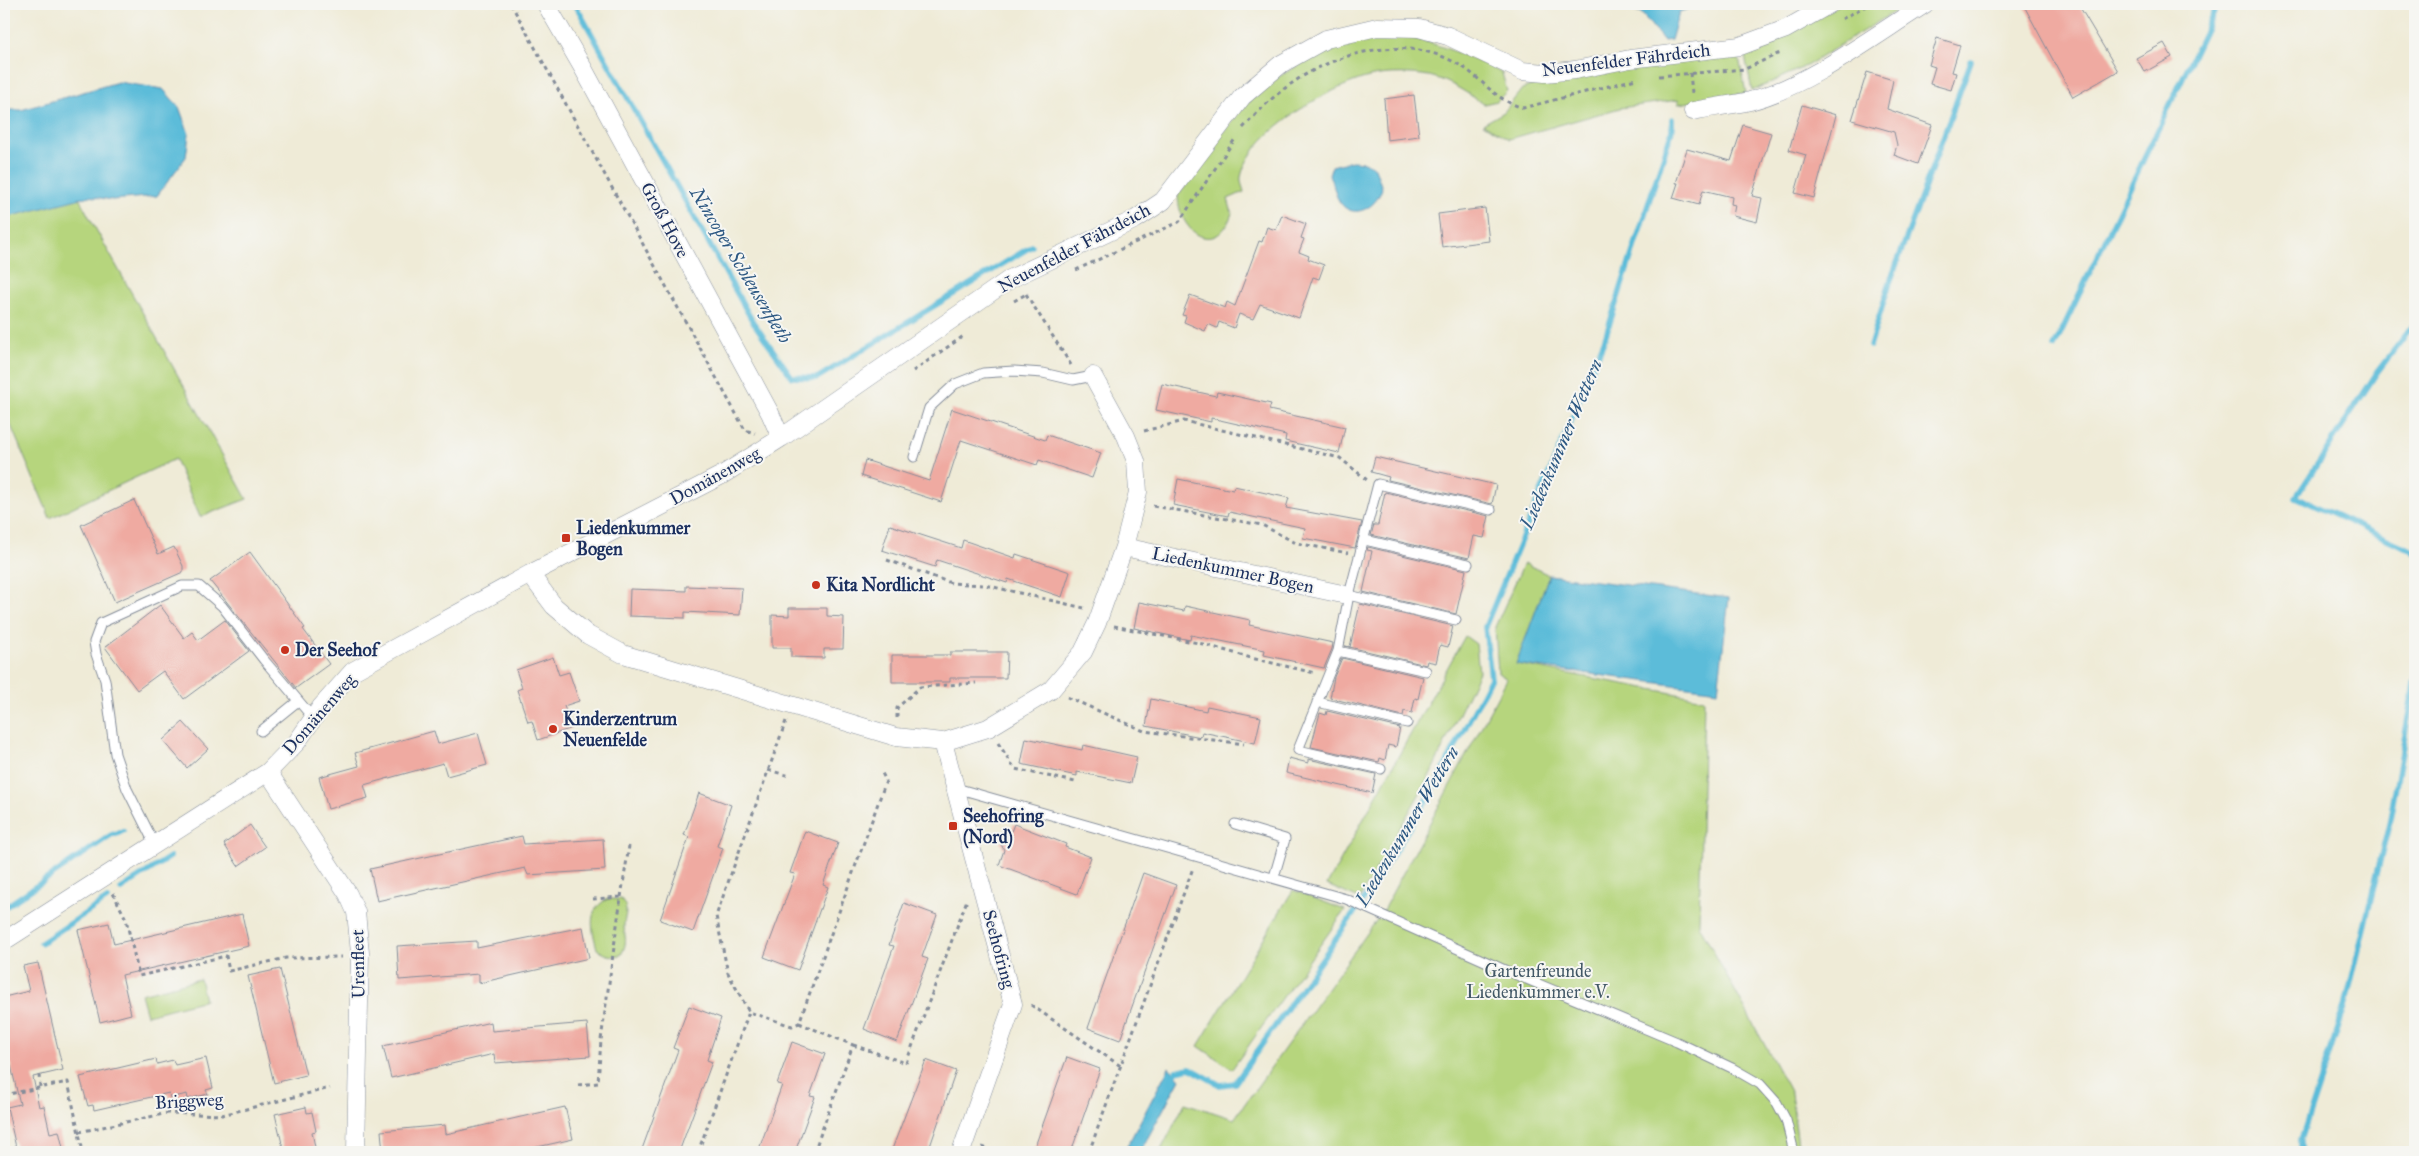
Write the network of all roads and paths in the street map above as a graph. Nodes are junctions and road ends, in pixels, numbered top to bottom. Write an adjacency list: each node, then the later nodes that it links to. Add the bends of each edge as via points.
1 (511, 4): 12 (path, via 745,430)
2 (546, 4): 12 (street, Groß Hove)
3 (1830, 4): 12 (street, Neuenfelder Fährdeich, via 1786,29 1740,46 1545,73 1522,71 1448,36 1419,28 1377,27 1326,39 1280,64 1242,97 1164,201 1136,219 1010,279)
4 (1925, 4): 8 (street, via 1788,86 1751,100)
5 (1690, 73): 8 (path)
6 (1500, 99): 7 (path)
7 (1511, 104)
8 (1693, 107)
9 (1026, 294): 10 (path, via 1071,366)
10 (1093, 376): 11 (street); 13 (lane, via 1073,380 1044,373 1014,371 983,373 955,384 929,408)
11 (1126, 436): 14 (path, via 1184,421 1340,458); 15 (street, via 1136,461)
12 (781, 438): 22 (street, Domänenweg, via 722,475)
13 (914, 457)
14 (1377, 488): 16 (lane, via 1378,484); 17 (lane)
15 (1136, 503): 18 (street); 19 (path, via 1262,525 1296,543)
16 (1491, 510)
17 (1365, 540): 19 (lane); 21 (lane)
18 (1124, 547): 23 (street, Liedenkummer Bogen); 24 (street)
19 (1361, 555): 23 (lane)
20 (887, 560): 24 (path, via 950,583 985,585)
21 (1468, 564)
22 (530, 574): 33 (street, via 554,606 588,635 623,654); 34 (street, Domänenweg, via 353,671)
23 (1346, 594): 25 (lane); 26 (lane)
24 (1099, 618): 28 (path); 30 (street, via 1083,652)
25 (1456, 620)
26 (1338, 651): 27 (lane); 28 (lane)
27 (1426, 671)
28 (1328, 676): 32 (lane)
29 (976, 683): 38 (path, via 920,687 897,708)
30 (1050, 690): 36 (street); 40 (path, via 1144,731)
31 (298, 701): 34 (lane); 37 (lane); 49 (lane, via 222,606 199,586 182,586 101,623 94,642 105,680 115,754 127,789)
32 (1317, 702): 35 (lane); 41 (lane, via 1298,750)
33 (791, 706): 38 (street); 42 (path)
34 (313, 718): 43 (street, Domänenweg, via 297,742)
35 (1407, 723)
36 (988, 728): 39 (street); 46 (path, via 1015,769)
37 (261, 731)
38 (896, 737): 39 (street)
39 (943, 742): 47 (street, Seehofring)
40 (1244, 744)
41 (1381, 769)
42 (768, 770): 45 (path); 60 (path, via 716,916 728,973)
43 (268, 772): 49 (street, Domänenweg); 72 (street, Urenfleet, via 348,894 356,912 360,952)
44 (882, 773): 61 (path, via 886,781)
45 (790, 776)
46 (1075, 782)
47 (956, 788): 51 (lane); 59 (street, Seehofring)
48 (1235, 824): 53 (lane, via 1285,839)
49 (154, 845): 52 (street, Domänenweg)
50 (629, 846): 54 (path)
51 (1198, 856): 53 (lane); 63 (path)
52 (104, 877): 57 (street, Domänenweg); 58 (path, via 126,919 139,976 226,956 229,971 286,958)
53 (1274, 877): 77 (lane, via 1346,899 1732,1068 1760,1084 1777,1102 1786,1120)
54 (621, 897): 56 (path); 66 (path, via 598,1084)
55 (967, 898): 62 (path, via 906,1063)
56 (593, 899)
57 (4, 941)
58 (343, 957)
59 (1013, 1004): 63 (path, via 1030,1004); 75 (street, Seehofring)
60 (749, 1012): 61 (path, via 792,1026); 73 (path)
61 (799, 1023): 62 (path)
62 (853, 1045): 74 (path)
63 (1122, 1067): 76 (path)
64 (39, 1075): 67 (path)
65 (4, 1079): 69 (path)
66 (578, 1085)
67 (40, 1087): 69 (path); 70 (path, via 68,1082)
68 (330, 1088): 70 (path, Briggweg, via 222,1115 168,1113)
69 (5, 1094)
70 (79, 1132): 71 (path)
71 (84, 1152)
72 (356, 1152)
73 (698, 1152)
74 (814, 1152)
75 (961, 1152)
76 (1089, 1152)
77 (1794, 1152)

